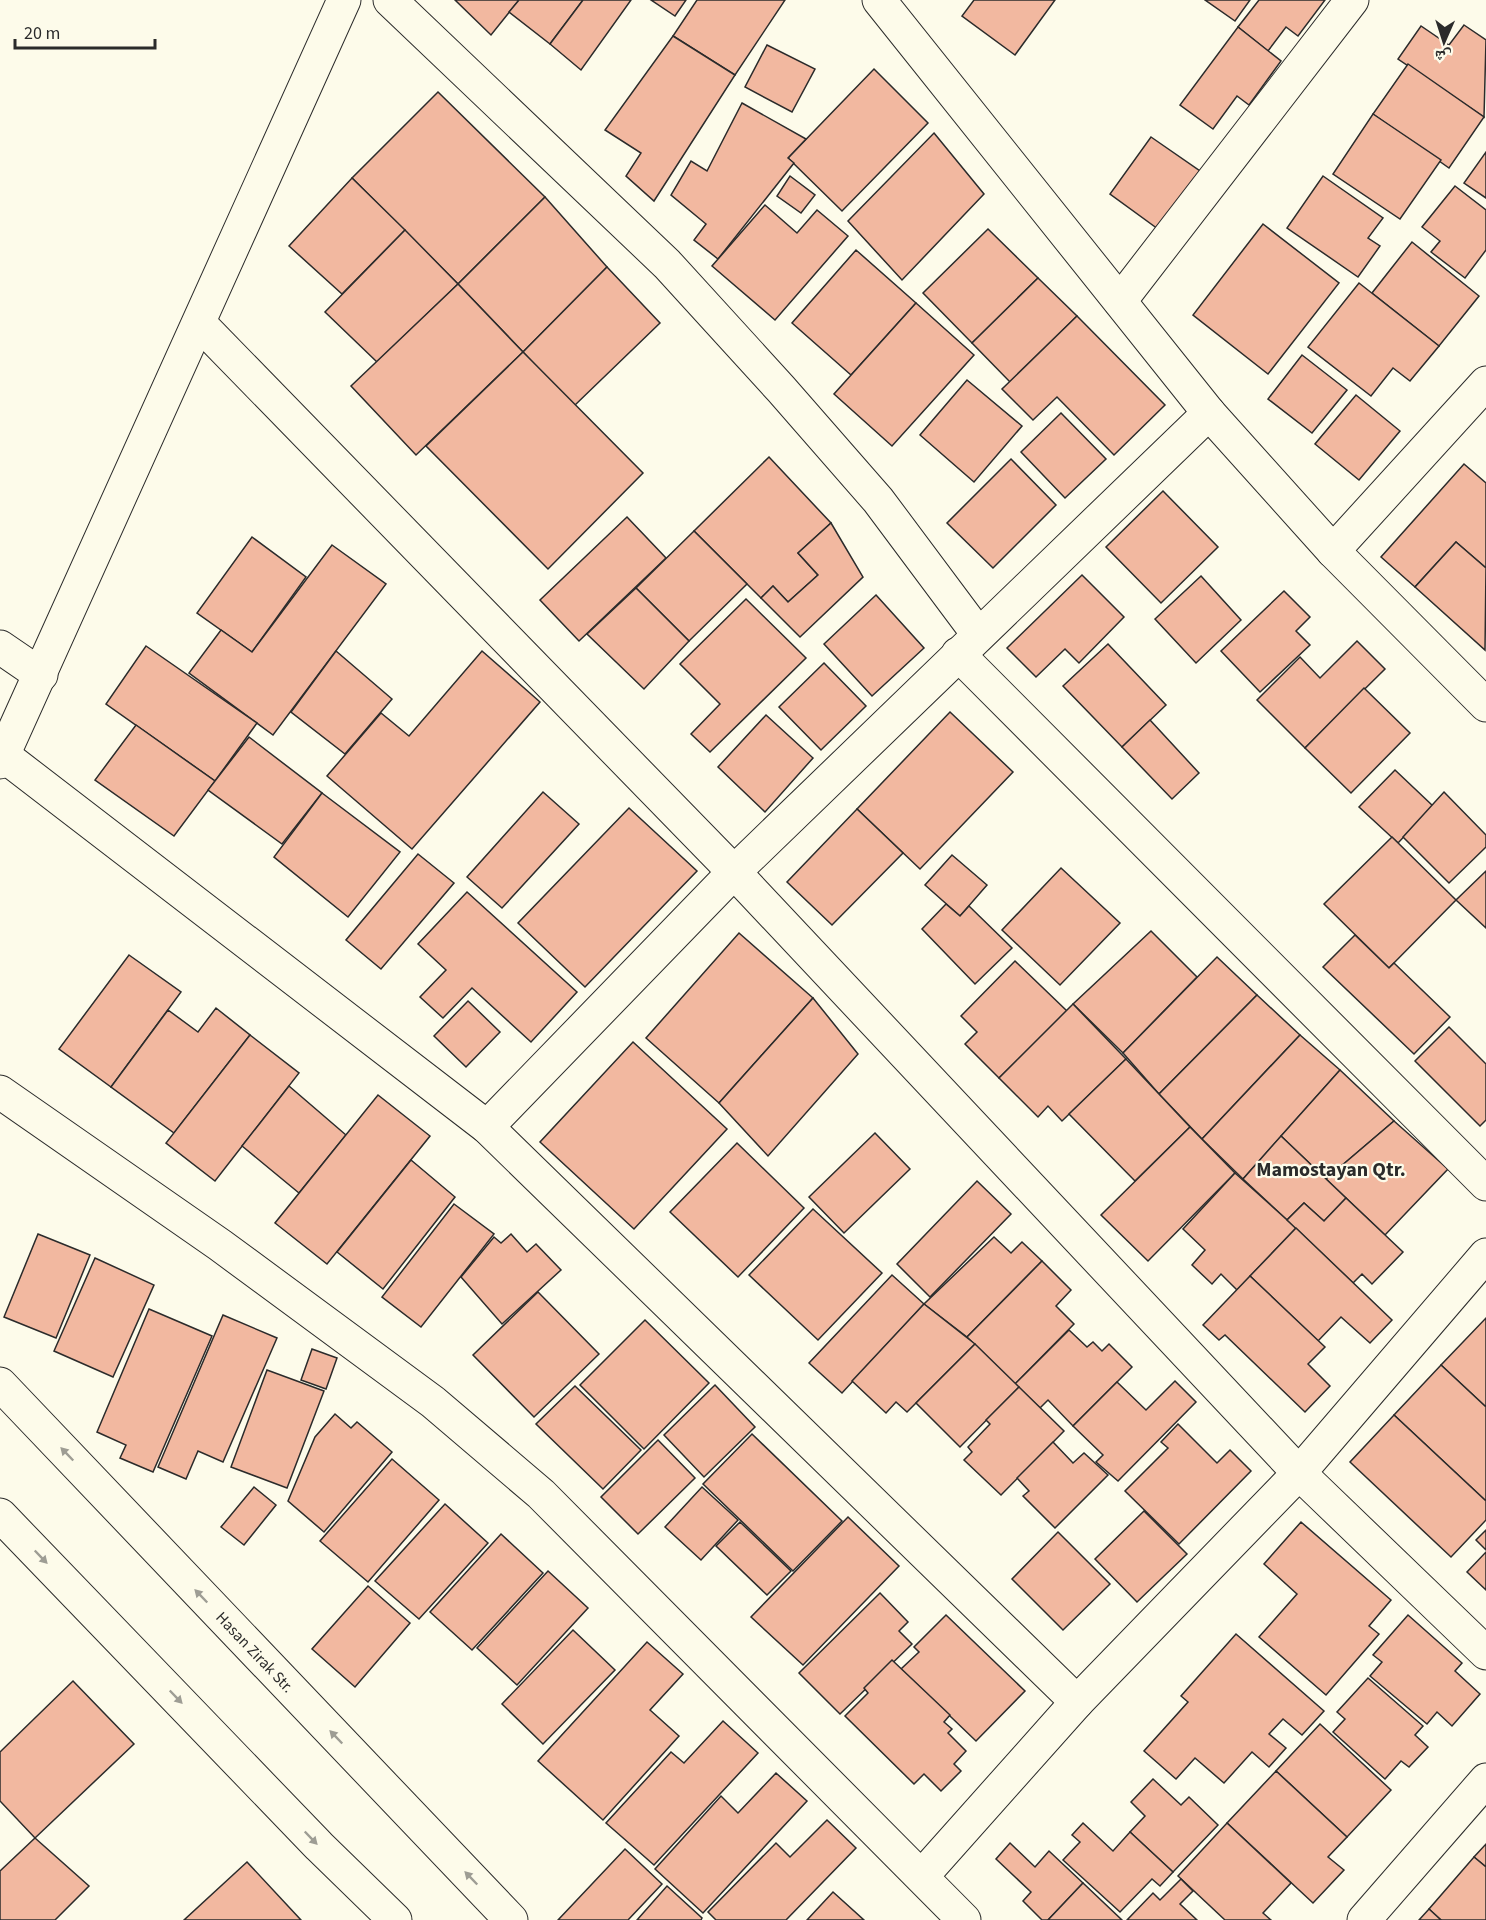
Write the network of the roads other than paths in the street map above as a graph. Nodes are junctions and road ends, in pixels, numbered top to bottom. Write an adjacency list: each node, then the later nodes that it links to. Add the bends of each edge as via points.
1 (344, 0): 6 (street)
2 (390, 0): 10 (street, via 667,264 781,389 878,500)
3 (879, 0): 5 (street)
4 (1352, 0): 5 (street)
5 (1120, 301): 8 (street)
6 (199, 322): 12 (street); 15 (street)
7 (1486, 383): 9 (street)
8 (1209, 413): 9 (street); 10 (street)
9 (1333, 551): 13 (street)
10 (968, 644): 15 (street); 18 (street)
11 (0, 647): 12 (street)
12 (41, 675): 14 (street)
13 (1486, 705)
14 (2, 759): 17 (street)
15 (734, 872): 17 (street); 21 (street)
16 (0, 1092): 26 (street, via 220,1245 460,1425 541,1494)
17 (487, 1126): 24 (street)
18 (1484, 1178)
19 (1486, 1255): 21 (street)
20 (0, 1384): 28 (street, Hasan Zirak Str., one-way to 20)
21 (1299, 1473): 23 (street); 24 (street)
22 (0, 1515): 27 (street, one-way to 27)
23 (1486, 1653)
24 (1077, 1702): 26 (street)
25 (1486, 1780): 30 (street)
26 (922, 1876): 29 (street)
27 (395, 1920)
28 (511, 1920)
29 (964, 1920)
30 (1364, 1920)

